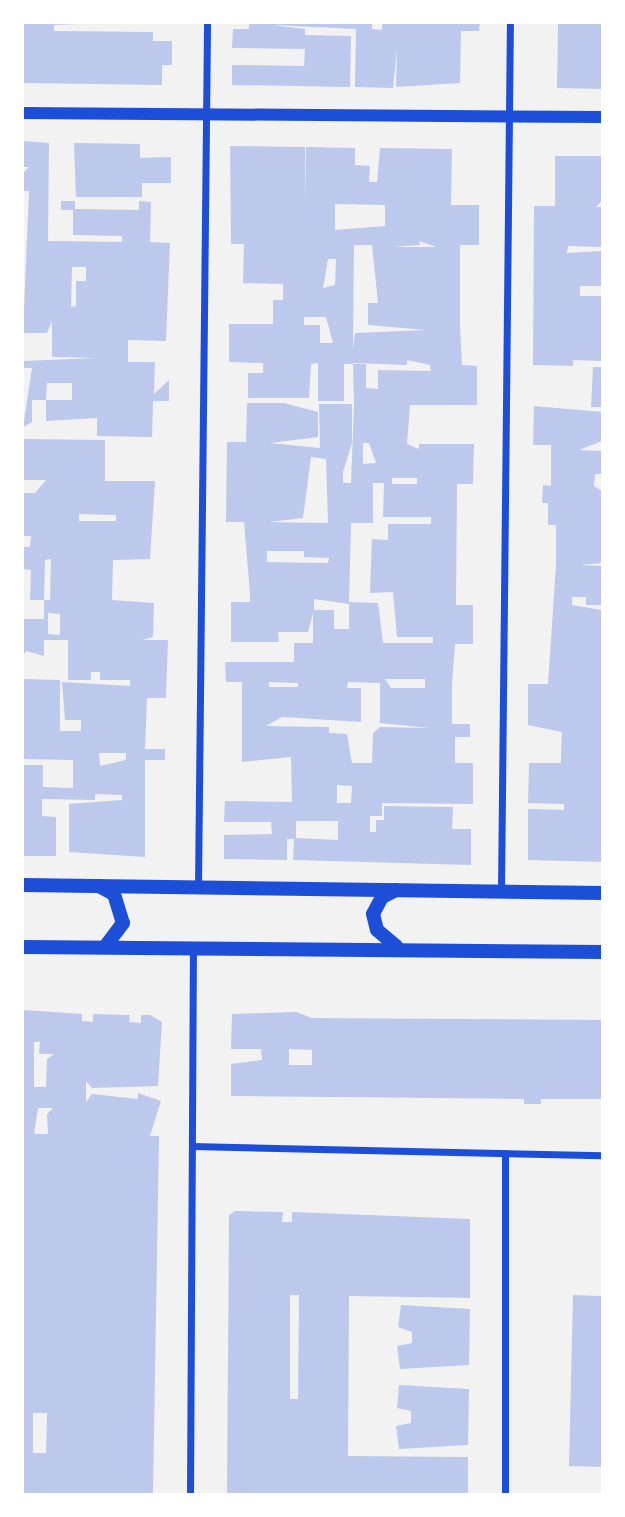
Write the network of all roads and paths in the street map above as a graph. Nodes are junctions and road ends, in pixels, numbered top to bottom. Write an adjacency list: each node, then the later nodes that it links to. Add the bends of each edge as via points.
1 (206, 23): 4 (street)
2 (510, 23): 5 (street)
3 (23, 113): 4 (street)
4 (205, 115): 5 (street); 9 (street)
5 (509, 115): 6 (street); 11 (street)
6 (602, 117)
7 (23, 885): 8 (main road)
8 (99, 886): 9 (main road); 15 (main road, via 114,894 123,923)
9 (198, 887): 10 (main road)
10 (401, 888): 11 (main road); 13 (main road, via 382,897 373,914 377,930)
11 (501, 890): 12 (main road)
12 (602, 893)
13 (396, 946): 16 (main road); 17 (main road)
14 (23, 947): 15 (main road)
15 (105, 947): 16 (main road)
16 (193, 947): 18 (street)
17 (602, 952)
18 (192, 1146): 19 (street); 21 (street)
19 (505, 1153): 20 (street); 22 (street)
20 (602, 1154)
21 (190, 1494)
22 (505, 1494)

